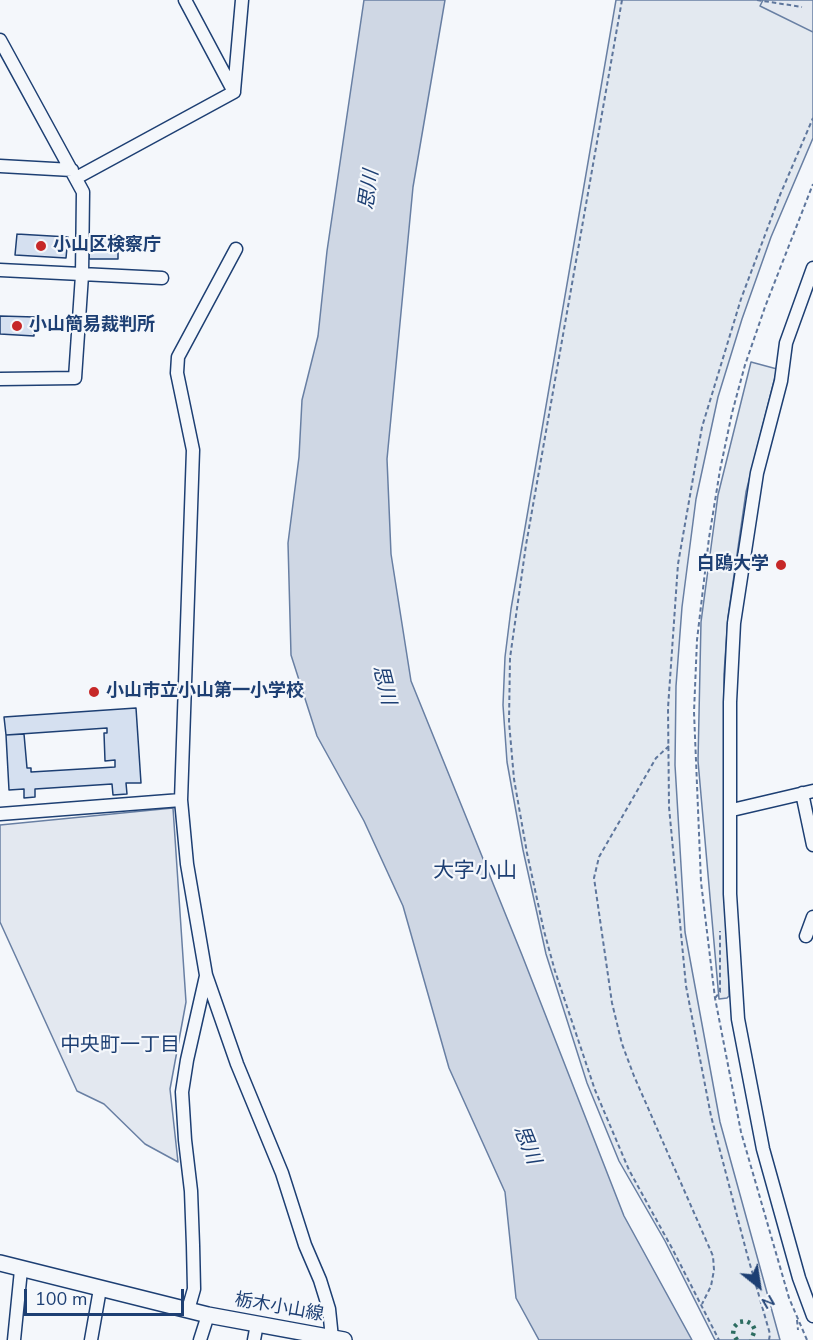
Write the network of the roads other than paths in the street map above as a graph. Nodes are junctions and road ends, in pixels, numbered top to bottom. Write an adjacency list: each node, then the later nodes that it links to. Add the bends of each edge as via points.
1 (185, 0): 4 (street)
2 (242, 0): 4 (street)
3 (0, 40): 6 (street)
4 (234, 92): 6 (street)
5 (0, 166): 6 (street)
6 (74, 174): 10 (street, via 83,192)
7 (236, 249): 14 (street, via 178,357 177,373 193,450)
8 (813, 268): 15 (street, via 786,343 744,550 731,662)
9 (0, 270): 10 (street)
10 (82, 275): 11 (street); 12 (street, via 75,378)
11 (162, 278)
12 (0, 379)
13 (808, 792): 15 (street); 17 (street)
14 (181, 800): 16 (street); 20 (street, via 187,864)
15 (732, 810): 26 (street, via 730,894 738,1019 763,1149)
16 (0, 814)
17 (813, 845)
18 (813, 917): 19 (street)
19 (806, 936)
20 (206, 975): 24 (street, via 182,1092 193,1245 194,1288); 28 (street)
21 (0, 1263): 22 (main road, 栃木小山線)
22 (21, 1270): 23 (main road, 栃木小山線); 29 (street)
23 (100, 1289): 24 (main road, 栃木小山線); 30 (street)
24 (188, 1310): 25 (main road, 栃木小山線)
25 (208, 1315): 27 (main road, 栃木小山線); 31 (street)
26 (813, 1316)
27 (256, 1331): 28 (main road, 栃木小山線); 32 (main road, 栃木小山線)
28 (340, 1339)
29 (14, 1340)
30 (91, 1340)
31 (200, 1340)
32 (295, 1340)

